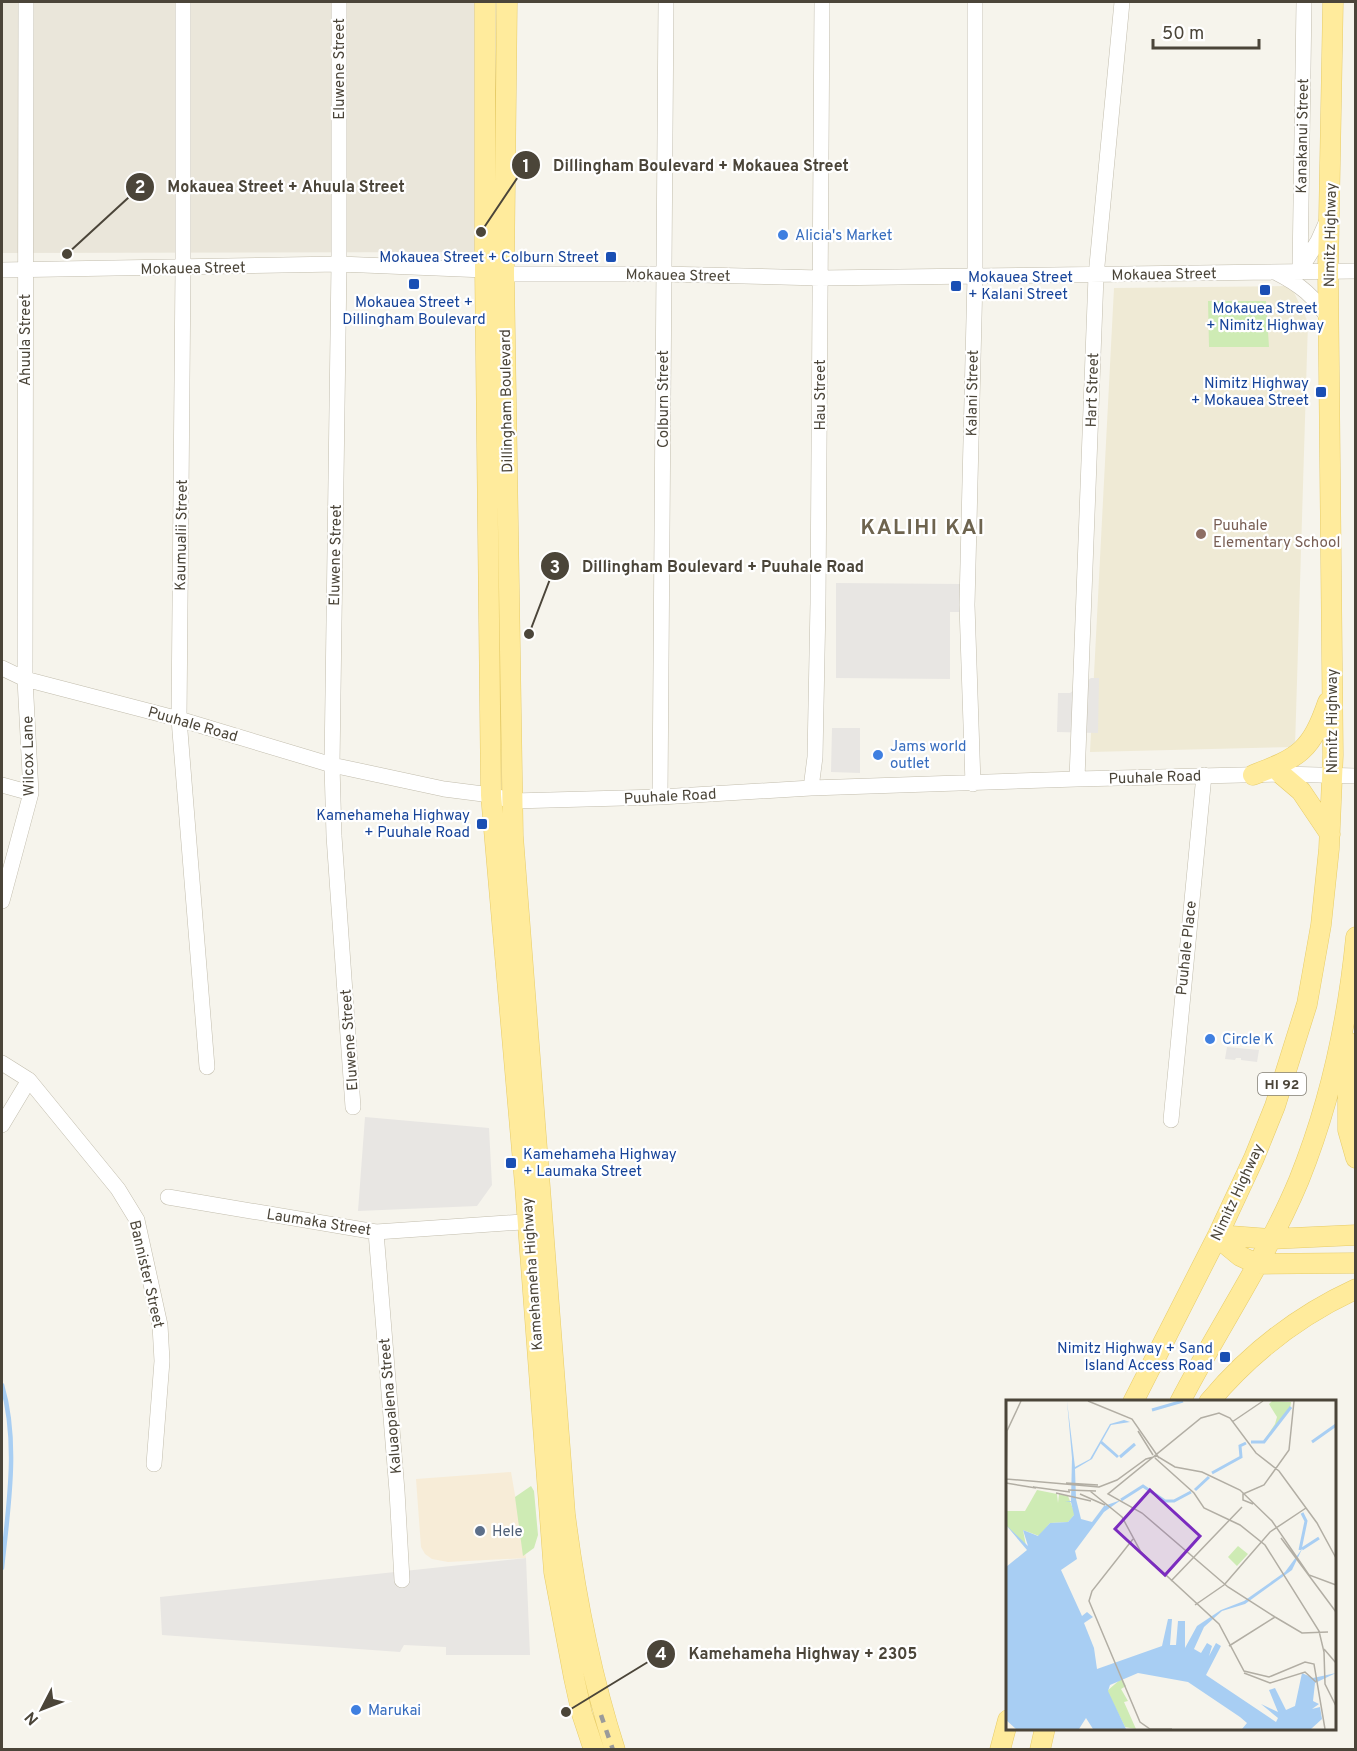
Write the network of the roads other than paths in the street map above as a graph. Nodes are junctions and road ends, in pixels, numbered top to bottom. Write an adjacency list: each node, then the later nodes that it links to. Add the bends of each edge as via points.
1 (26, 2): 16 (street, Ahuula Street)
2 (183, 2): 14 (street, Kaumualii Street)
3 (339, 2): 13 (street, Eluwene Street)
4 (485, 2): 19 (main road, Dillingham Boulevard)
5 (507, 2): 19 (main road, Dillingham Boulevard)
6 (666, 2): 22 (street, Colburn Street)
7 (822, 2): 25 (street, Hau Street)
8 (975, 2): 24 (street, Kalani Street)
9 (1122, 2): 23 (street, Hart Street)
10 (1304, 2): 17 (street, Kanakanui Street)
11 (1333, 2): 12 (main road, Nimitz Highway / HI 92)
12 (1330, 215): 17 (street); 18 (main road, Nimitz Highway / HI 92)
13 (339, 264): 14 (street, Mokauea Street); 19 (street, Mokauea Street); 31 (street, Eluwene Street)
14 (183, 268): 16 (street, Mokauea Street); 30 (street, Kaumualii Street)
15 (2, 270): 16 (street, Mokauea Street)
16 (26, 271): 28 (street, Ahuula Street)
17 (1300, 271): 18 (street, Mokauea Street); 20 (street, Mokauea Street)
18 (1328, 271): 21 (street, Mokauea Street); 26 (main road, Nimitz Highway / HI 92)
19 (494, 272): 22 (street, Mokauea Street); 42 (main road, Dillingham Boulevard); 44 (main road, Dillingham Boulevard)
20 (1275, 272): 23 (street, Mokauea Street); 26 (street, via 1309,293)
21 (1356, 272)
22 (663, 274): 25 (street, Mokauea Street); 43 (street, Colburn Street)
23 (1096, 276): 24 (street, Mokauea Street); 37 (street, Hart Street)
24 (975, 277): 25 (street, Mokauea Street); 38 (street, Kalani Street, via 968,605)
25 (820, 278): 40 (street, Hau Street, via 818,603)
26 (1330, 321): 29 (main road, Nimitz Highway / HI 92)
27 (2, 668): 28 (street, Puuhale Road)
28 (26, 679): 30 (street, Puuhale Road); 41 (street, Wilcox Lane)
29 (1333, 688): 33 (main road, via 1319,728 1304,750 1285,763); 35 (main road, Nimitz Highway / HI 92)
30 (179, 719): 31 (street, Puuhale Road); 50 (street, Kaumualii Street)
31 (332, 765): 42 (street, Puuhale Road); 52 (street, Eluwene Street)
32 (1281, 774): 33 (street, Puuhale Road); 35 (street, Puuhale Road); 45 (main road, via 1301,791)
33 (1253, 775): 34 (street, Puuhale Road)
34 (1204, 776): 37 (street, Puuhale Road); 53 (street, Puuhale Place)
35 (1332, 776): 36 (street, Puuhale Road); 45 (main road, Nimitz Highway / HI 92)
36 (1356, 776)
37 (1077, 779): 38 (street, Puuhale Road)
38 (973, 784): 40 (street, Puuhale Road)
39 (2, 785): 41 (street)
40 (811, 788): 43 (street, Puuhale Road)
41 (31, 793): 46 (street, Wilcox Lane)
42 (490, 795): 44 (street, Puuhale Road); 57 (main road, Kamehameha Highway)
43 (660, 797): 44 (street, Puuhale Road)
44 (513, 801): 57 (main road, Kamehameha Highway)
45 (1330, 834): 59 (main road, Nimitz Highway / HI 92, via 1321,925 1307,1004 1275,1106)
46 (2, 901)
47 (1356, 937): 48 (main road, HI 92)
48 (1347, 1005): 55 (main road, via 1348,1130); 61 (main road, HI 92, via 1319,1123 1298,1181)
49 (2, 1063): 51 (street, Bannister Street)
50 (207, 1067)
51 (29, 1080): 54 (street); 68 (street, Bannister Street, via 118,1190 137,1220 160,1325 162,1361)
52 (353, 1107)
53 (1171, 1120)
54 (2, 1125)
55 (1356, 1158)
56 (168, 1197): 58 (street, Laumaka Street)
57 (535, 1222): 58 (street, Laumaka Street); 72 (main road, Kamehameha Highway, via 554,1572 582,1714); 73 (main road, Kamehameha Highway, via 556,1375 573,1574 585,1638)
58 (376, 1232): 69 (street, Kaluaopalena Street)
59 (1218, 1234): 61 (main road); 63 (main road, via 1240,1256); 65 (main road, Nimitz Highway / HI 92)
60 (1356, 1235): 61 (main road)
61 (1270, 1239): 63 (main road, HI 92)
62 (1356, 1263): 63 (main road)
63 (1257, 1264): 66 (main road, HI 92)
64 (1356, 1289): 67 (main road, via 1276,1335)
65 (1134, 1400)
66 (1181, 1400)
67 (1210, 1400)
68 (154, 1464)
69 (402, 1580)
70 (1006, 1727): 74 (main road)
71 (1045, 1730): 75 (main road)
72 (594, 1749)
73 (615, 1749)
74 (1000, 1749)
75 (1040, 1749)

